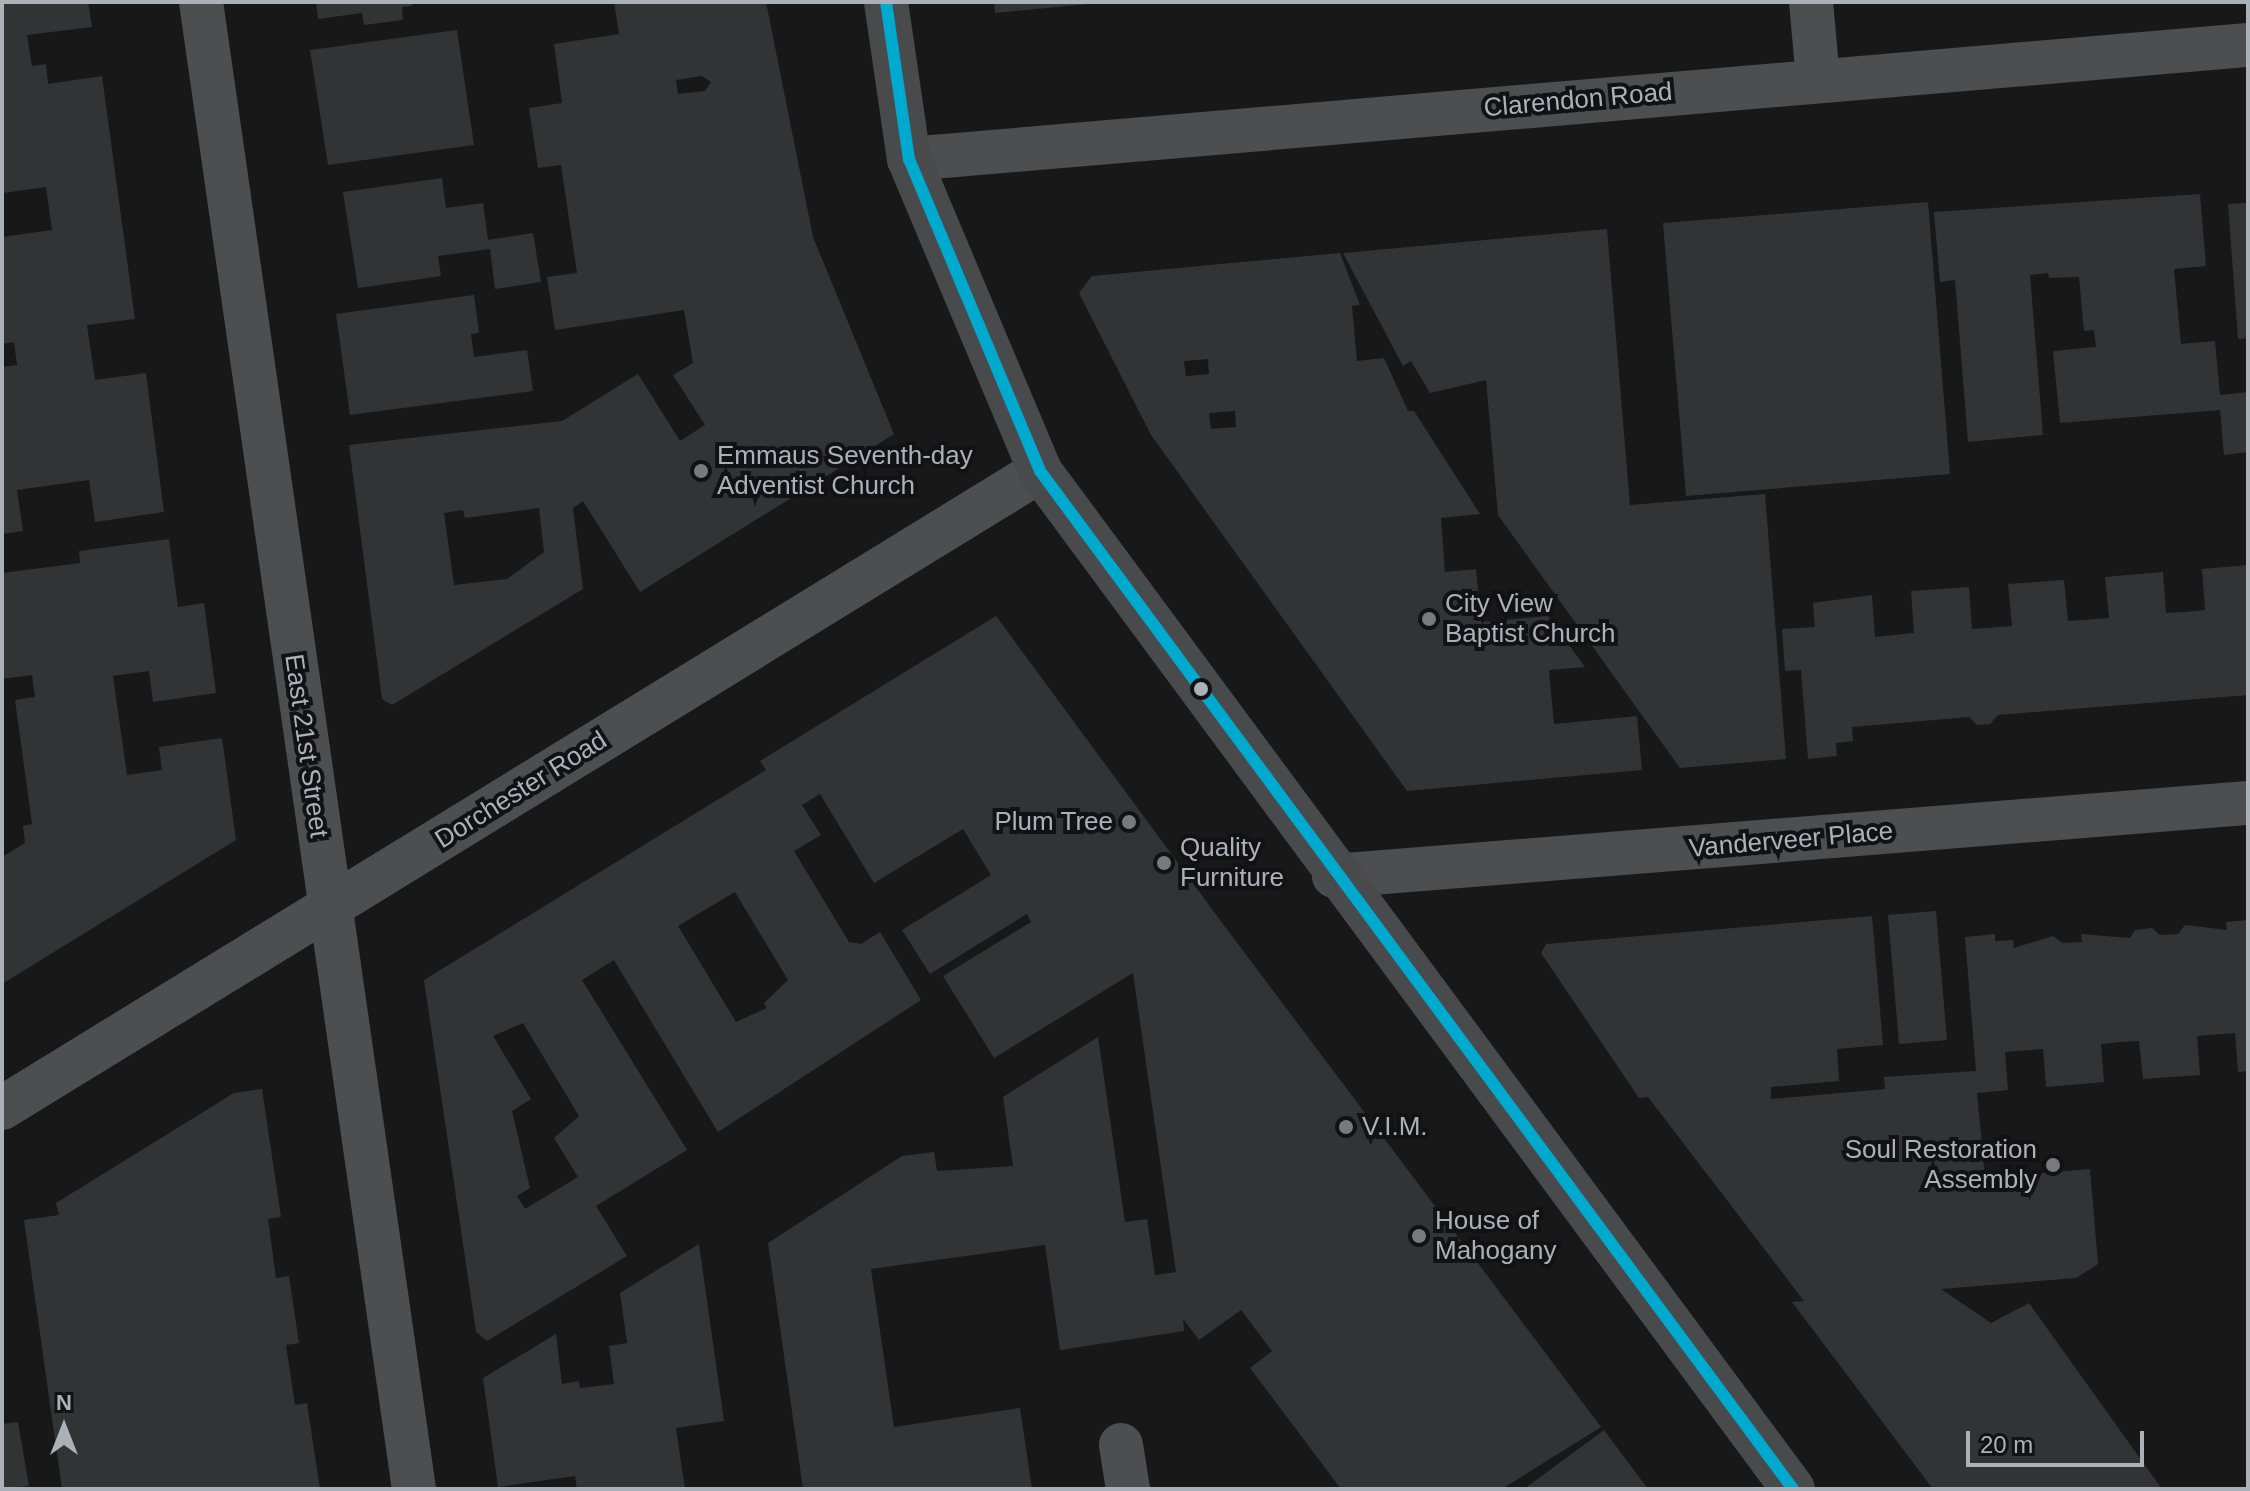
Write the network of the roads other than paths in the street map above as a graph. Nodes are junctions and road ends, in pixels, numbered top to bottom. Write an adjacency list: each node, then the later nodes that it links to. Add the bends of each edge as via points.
1 (201, 2): 10 (street, East 21st Street)
2 (886, 2): 6 (main road)
3 (1811, 2): 5 (street)
4 (2248, 45): 5 (street, Clarendon Road)
5 (1818, 79): 6 (street, Clarendon Road)
6 (909, 159): 7 (main road)
7 (1040, 471): 9 (main road); 10 (street, Dorchester Road)
8 (2248, 803): 9 (street, Vanderveer Place)
9 (1334, 876): 15 (main road)
10 (331, 906): 11 (street, Dorchester Road); 13 (street, East 21st Street)
11 (2, 1108)
12 (1121, 1445): 14 (street)
13 (414, 1489)
14 (1128, 1489)
15 (1793, 1489)

